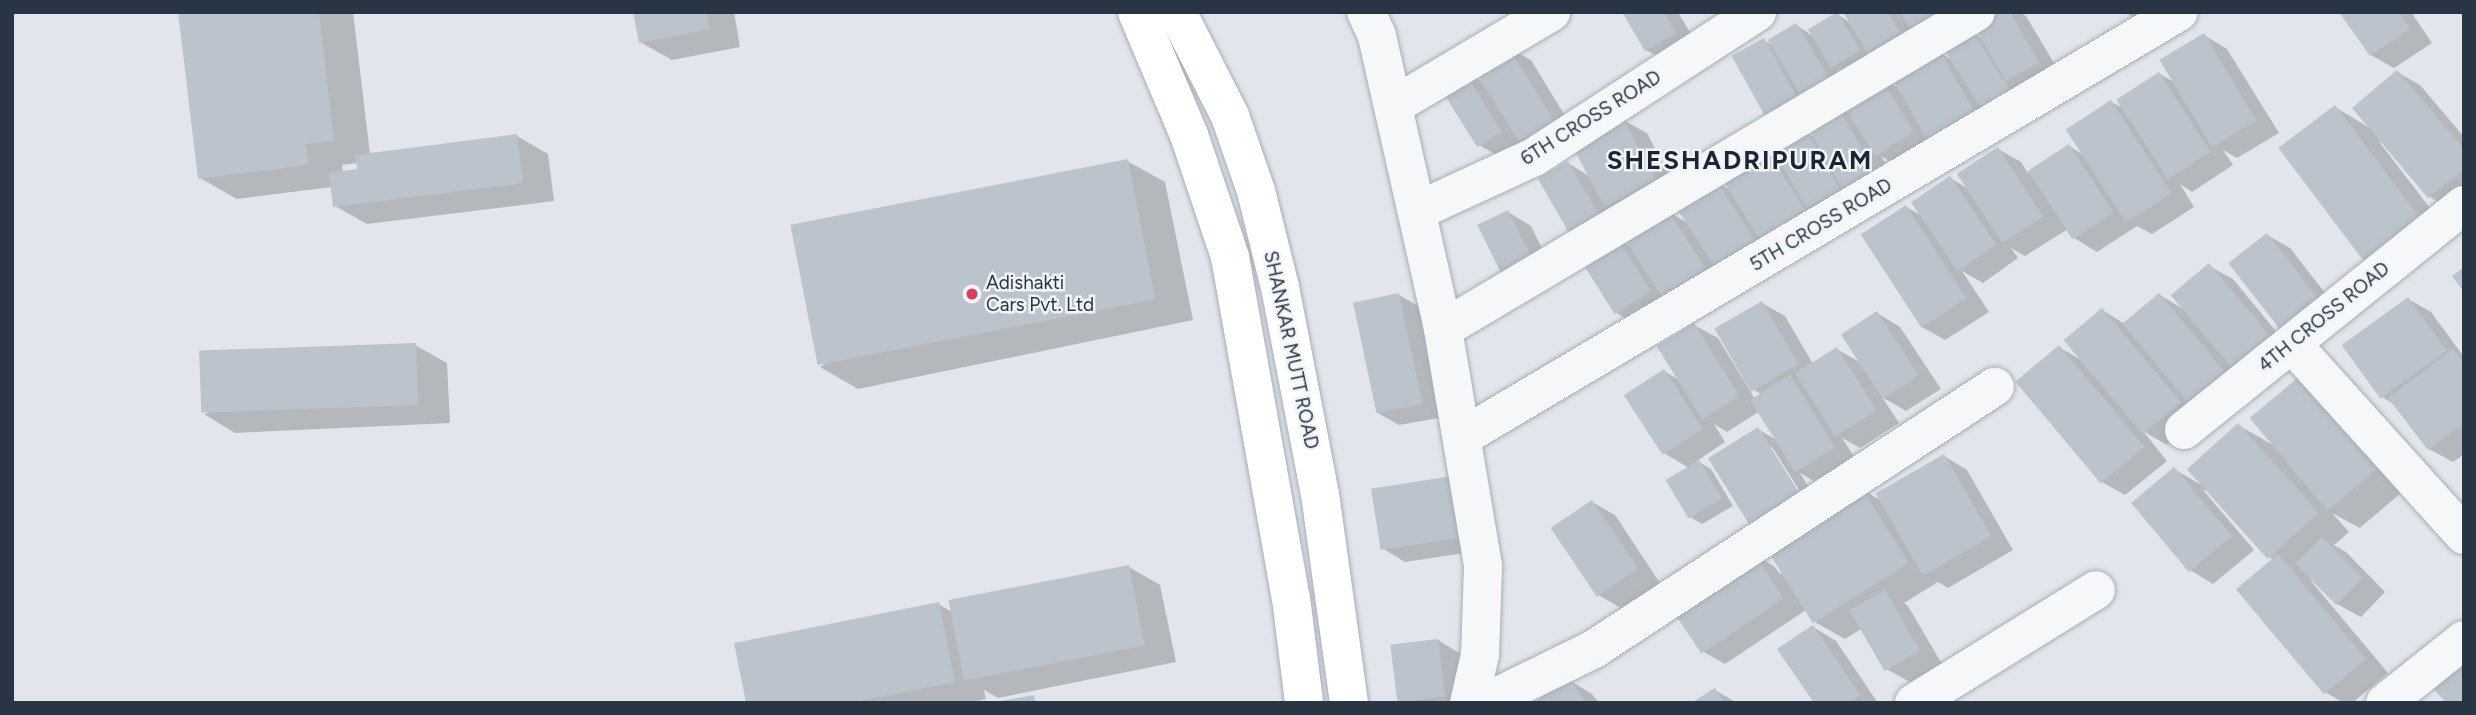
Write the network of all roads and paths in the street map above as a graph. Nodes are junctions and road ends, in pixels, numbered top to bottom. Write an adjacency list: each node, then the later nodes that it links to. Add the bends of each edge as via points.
1 (1137, 12): 10 (main road)
2 (1177, 12): 9 (main road, SHANKAR MUTT ROAD)
3 (1366, 12): 8 (street, via 1377,36)
4 (1551, 12): 8 (street)
5 (1757, 12): 12 (street, 6TH CROSS ROAD, via 1534,157)
6 (1976, 12): 13 (street)
7 (2179, 12): 17 (street, 5TH CROSS ROAD)
8 (1393, 106): 12 (street)
9 (1230, 116): 10 (main road); 23 (main road, SHANKAR MUTT ROAD, via 1256,191 1280,287 1320,494)
10 (1189, 135): 22 (main road, via 1230,257 1242,316 1291,598)
11 (2464, 205): 14 (street, 4TH CROSS ROAD)
12 (1418, 211): 13 (street)
13 (1443, 329): 17 (street)
14 (2292, 344): 16 (street, 4TH CROSS ROAD); 18 (street)
15 (1995, 387): 25 (street, via 1594,649)
16 (2184, 430)
17 (1462, 437): 24 (street, via 1483,566 1480,655)
18 (2464, 535)
19 (2096, 590): 21 (street)
20 (2464, 640): 26 (street)
21 (1934, 698)
22 (1304, 703)
23 (1349, 703)
24 (1469, 703)
25 (1484, 703)
26 (2385, 703)

